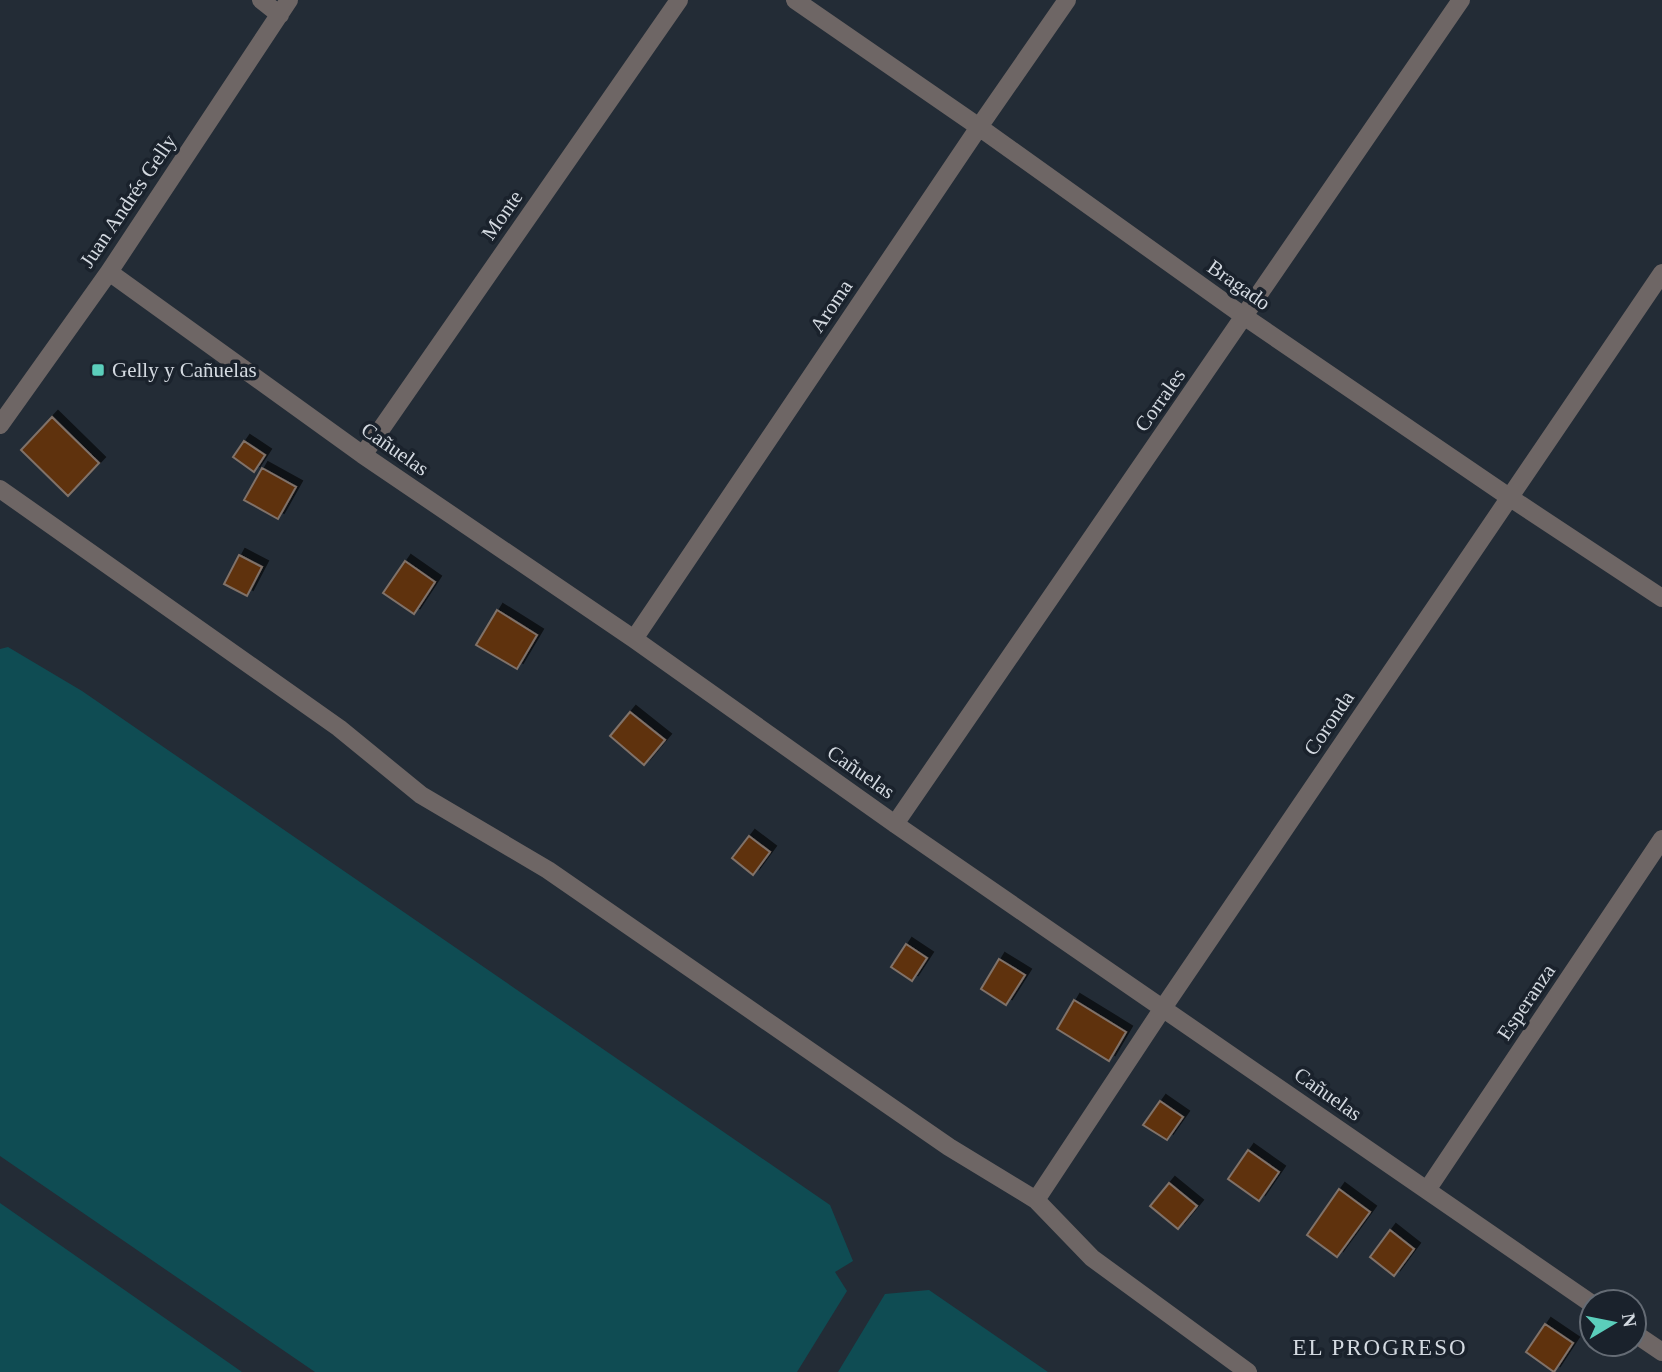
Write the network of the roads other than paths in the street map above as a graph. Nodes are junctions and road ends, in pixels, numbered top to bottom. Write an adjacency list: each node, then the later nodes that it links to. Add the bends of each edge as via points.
1 (261, 0): 6 (street)
2 (679, 0): 12 (street, Monte)
3 (795, 0): 7 (street, Bragado)
4 (1067, 0): 7 (street, Aroma)
5 (1461, 0): 10 (street, Corrales)
6 (285, 7): 8 (street, Juan Andrés Gelly)
7 (979, 127): 10 (street, Bragado); 16 (street, Aroma)
8 (109, 272): 11 (street, Juan Andrés Gelly); 12 (street, Cañuelas)
9 (1662, 273): 14 (street, Coronda)
10 (1245, 317): 14 (street, Bragado); 17 (street, Corrales)
11 (0, 425)
12 (363, 455): 16 (street, Cañuelas)
13 (0, 489): 21 (street, via 339,728 421,795 548,870 949,1147)
14 (1509, 497): 15 (street, Bragado); 19 (street, Coronda)
15 (1662, 598)
16 (635, 639): 17 (street, Cañuelas)
17 (895, 824): 19 (street, Cañuelas)
18 (1662, 839): 20 (street, Esperanza)
19 (1163, 1007): 20 (street, Cañuelas); 21 (street, Coronda)
20 (1427, 1190): 22 (street, Cañuelas)
21 (1036, 1200): 23 (street, via 1092,1258)
22 (1578, 1294)
23 (1248, 1372)

